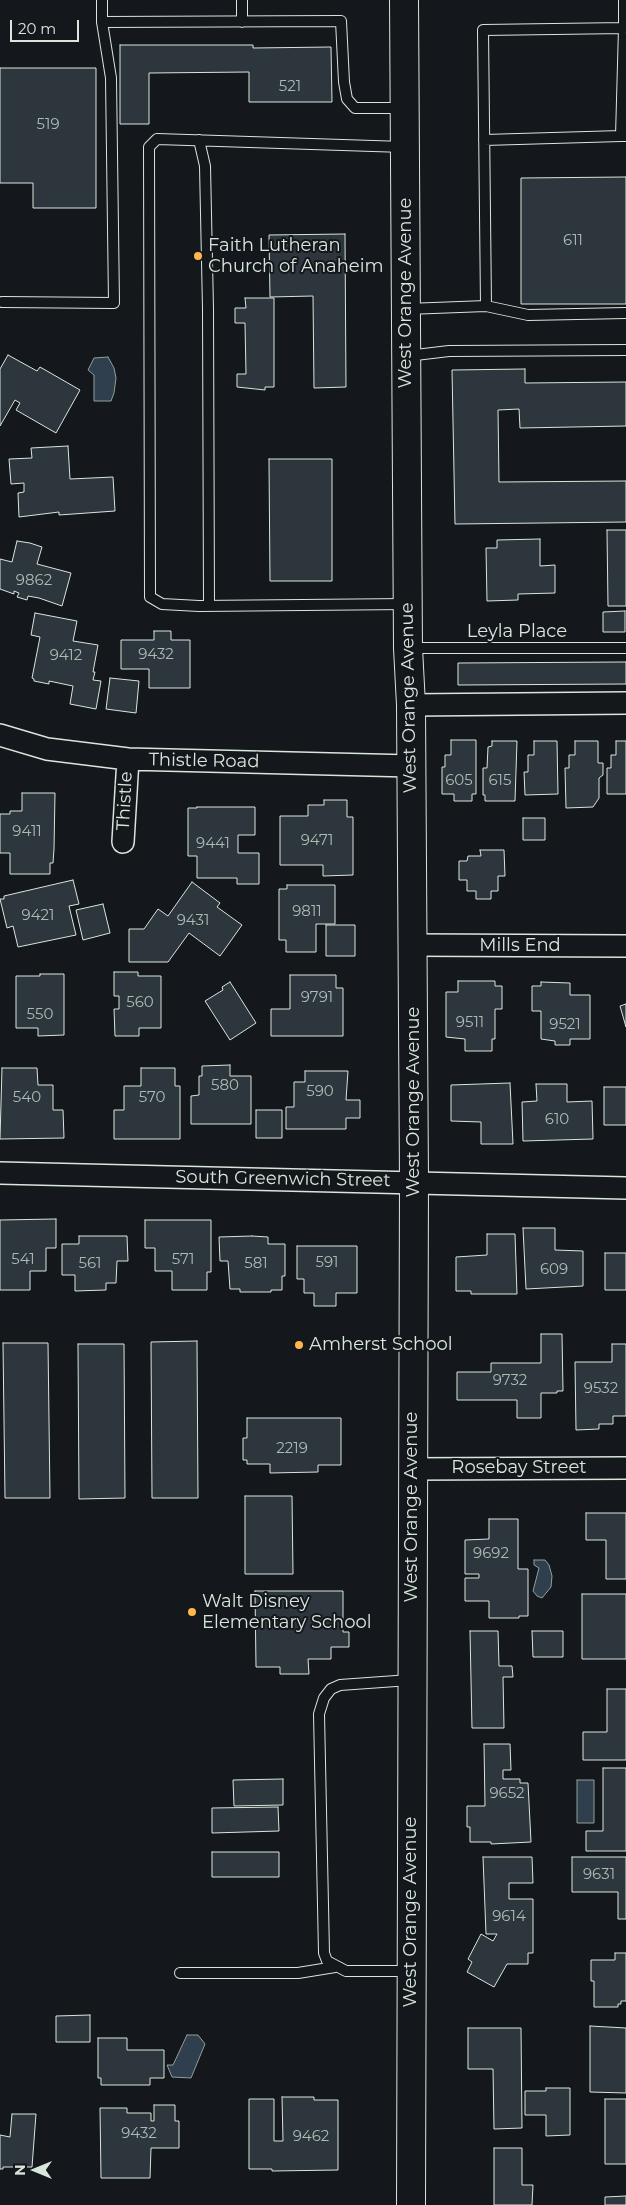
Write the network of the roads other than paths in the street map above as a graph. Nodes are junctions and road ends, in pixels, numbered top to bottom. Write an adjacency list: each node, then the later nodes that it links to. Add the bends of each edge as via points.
1 (102, 0): 5 (lane)
2 (242, 0): 6 (lane)
3 (404, 0): 8 (street, West Orange Avenue)
4 (624, 0): 7 (lane)
5 (102, 22): 6 (lane); 13 (lane, via 111,78 114,303)
6 (242, 22): 8 (lane, via 341,21 347,100 355,108)
7 (624, 28): 9 (lane); 11 (lane, via 483,30)
8 (404, 108): 12 (street, West Orange Avenue)
9 (623, 136): 11 (lane)
10 (199, 140): 12 (lane); 20 (lane, via 206,175); 20 (lane, via 157,139 149,147 150,597 162,604)
11 (484, 140): 14 (lane)
12 (405, 147): 15 (street, West Orange Avenue)
13 (2, 302)
14 (486, 306): 15 (lane); 16 (lane, via 528,315)
15 (406, 309): 18 (street, West Orange Avenue)
16 (626, 313)
17 (626, 350): 18 (lane, via 449,351)
18 (406, 356): 19 (street, West Orange Avenue)
19 (408, 604): 20 (lane); 21 (street, West Orange Avenue)
20 (209, 606)
21 (408, 648): 22 (lane, Leyla Place); 24 (street, West Orange Avenue)
22 (626, 648)
23 (626, 703): 24 (street)
24 (410, 705): 27 (street, West Orange Avenue)
25 (0, 735): 26 (street, Thistle Road, via 47,749)
26 (128, 759): 27 (street, Thistle Road); 28 (street, Thistle)
27 (410, 766): 29 (street, West Orange Avenue)
28 (123, 842)
29 (413, 945): 30 (street, Mills End); 32 (street, West Orange Avenue)
30 (626, 946)
31 (0, 1173): 32 (street, South Greenwich Street)
32 (414, 1182): 33 (street, South Greenwich Street); 35 (street, West Orange Avenue)
33 (626, 1188)
34 (626, 1468): 35 (street, Rosebay Street)
35 (412, 1469): 36 (street, West Orange Avenue)
36 (411, 1680): 37 (lane, via 340,1685 331,1689 324,1698 320,1714 324,1953 327,1961); 38 (street, West Orange Avenue)
37 (335, 1967): 38 (lane, via 346,1972); 39 (lane, via 298,1973)
38 (411, 1971): 40 (street, West Orange Avenue)
39 (180, 1973)
40 (411, 2205)

